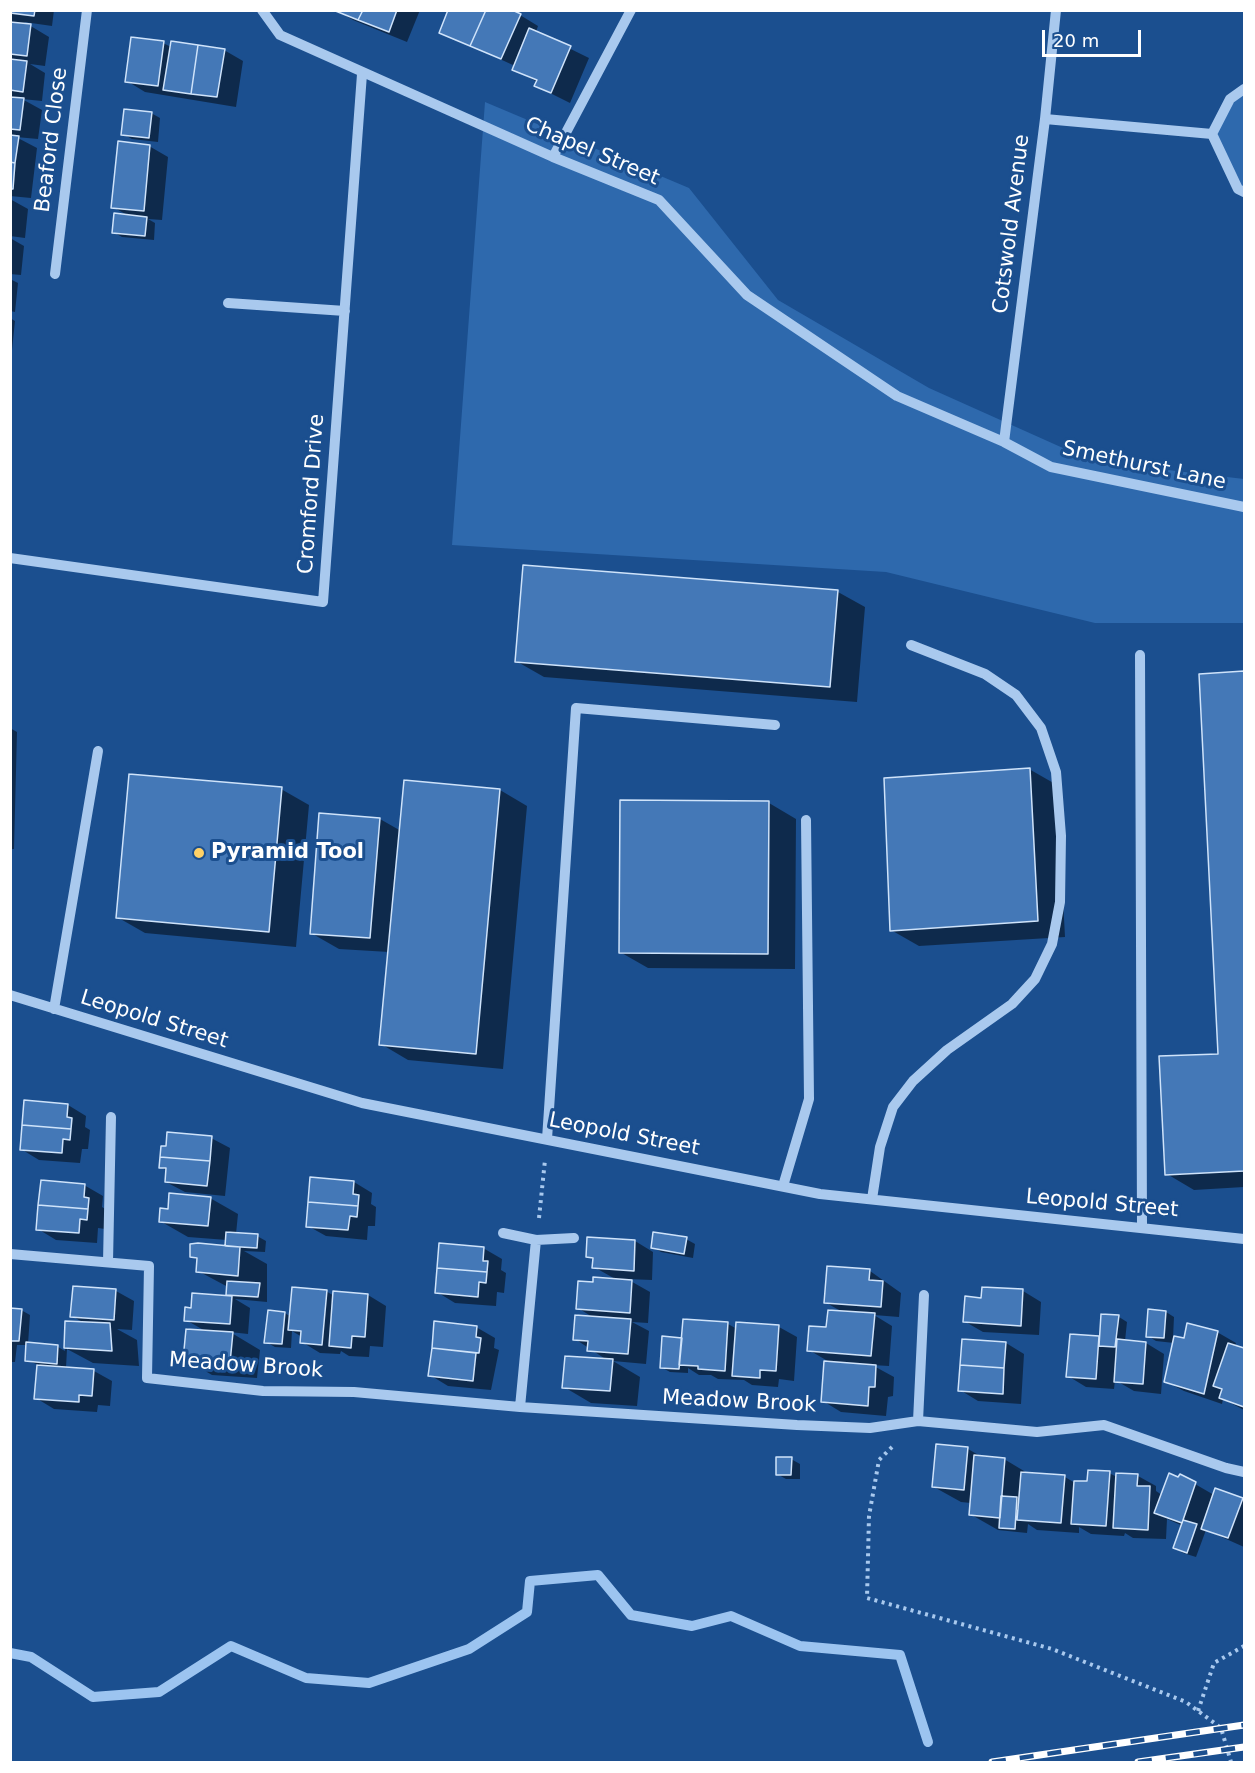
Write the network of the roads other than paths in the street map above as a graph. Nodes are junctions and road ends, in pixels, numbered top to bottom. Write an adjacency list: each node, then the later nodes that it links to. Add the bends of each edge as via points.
1 (87, 10): 11 (street, Beaford Close)
2 (262, 10): 5 (street, Chapel Street, via 280,35)
3 (631, 10): 9 (street)
4 (1056, 10): 7 (street, Cotswold Avenue)
5 (362, 74): 9 (street, Chapel Street); 13 (street, Cromford Drive)
6 (1245, 89): 8 (street, via 1230,99)
7 (1045, 119): 8 (street); 14 (street, Cotswold Avenue)
8 (1212, 134): 10 (street, via 1238,189)
9 (553, 157): 14 (street, Chapel Street, via 658,200 747,295 897,396)
10 (1245, 192)
11 (55, 274)
12 (228, 303): 13 (street)
13 (345, 311): 16 (street, Cromford Drive, via 323,602)
14 (1004, 441): 15 (street, Smethurst Lane, via 1051,467)
15 (1245, 507)
16 (10, 558)
17 (911, 645): 27 (street, via 985,674 1016,694 1041,728 1056,772 1061,836 1060,902 1052,944 1035,979 1012,1004 938,1058 893,1107 880,1147)
18 (1140, 655): 28 (street)
19 (775, 724): 25 (street, via 576,708)
20 (98, 751): 23 (street)
21 (806, 820): 26 (street, via 809,1099)
22 (10, 994): 23 (street, Leopold Street)
23 (54, 1009): 25 (street, Leopold Street, via 362,1103)
24 (111, 1117): 34 (street)
25 (547, 1139): 26 (street, Leopold Street)
26 (783, 1186): 27 (street, Leopold Street)
27 (872, 1199): 28 (street, Leopold Street)
28 (1142, 1226): 32 (street, Leopold Street)
29 (503, 1233): 31 (street)
30 (574, 1238): 31 (street)
31 (536, 1239): 36 (street)
32 (1245, 1239)
33 (10, 1254): 34 (street, Meadow Brook)
34 (108, 1262): 36 (street, Meadow Brook, via 149,1266 147,1378)
35 (924, 1295): 37 (street)
36 (520, 1407): 37 (street, Meadow Brook, via 870,1428)
37 (918, 1420): 38 (street, Meadow Brook, via 1037,1432 1104,1425)
38 (1245, 1472)

